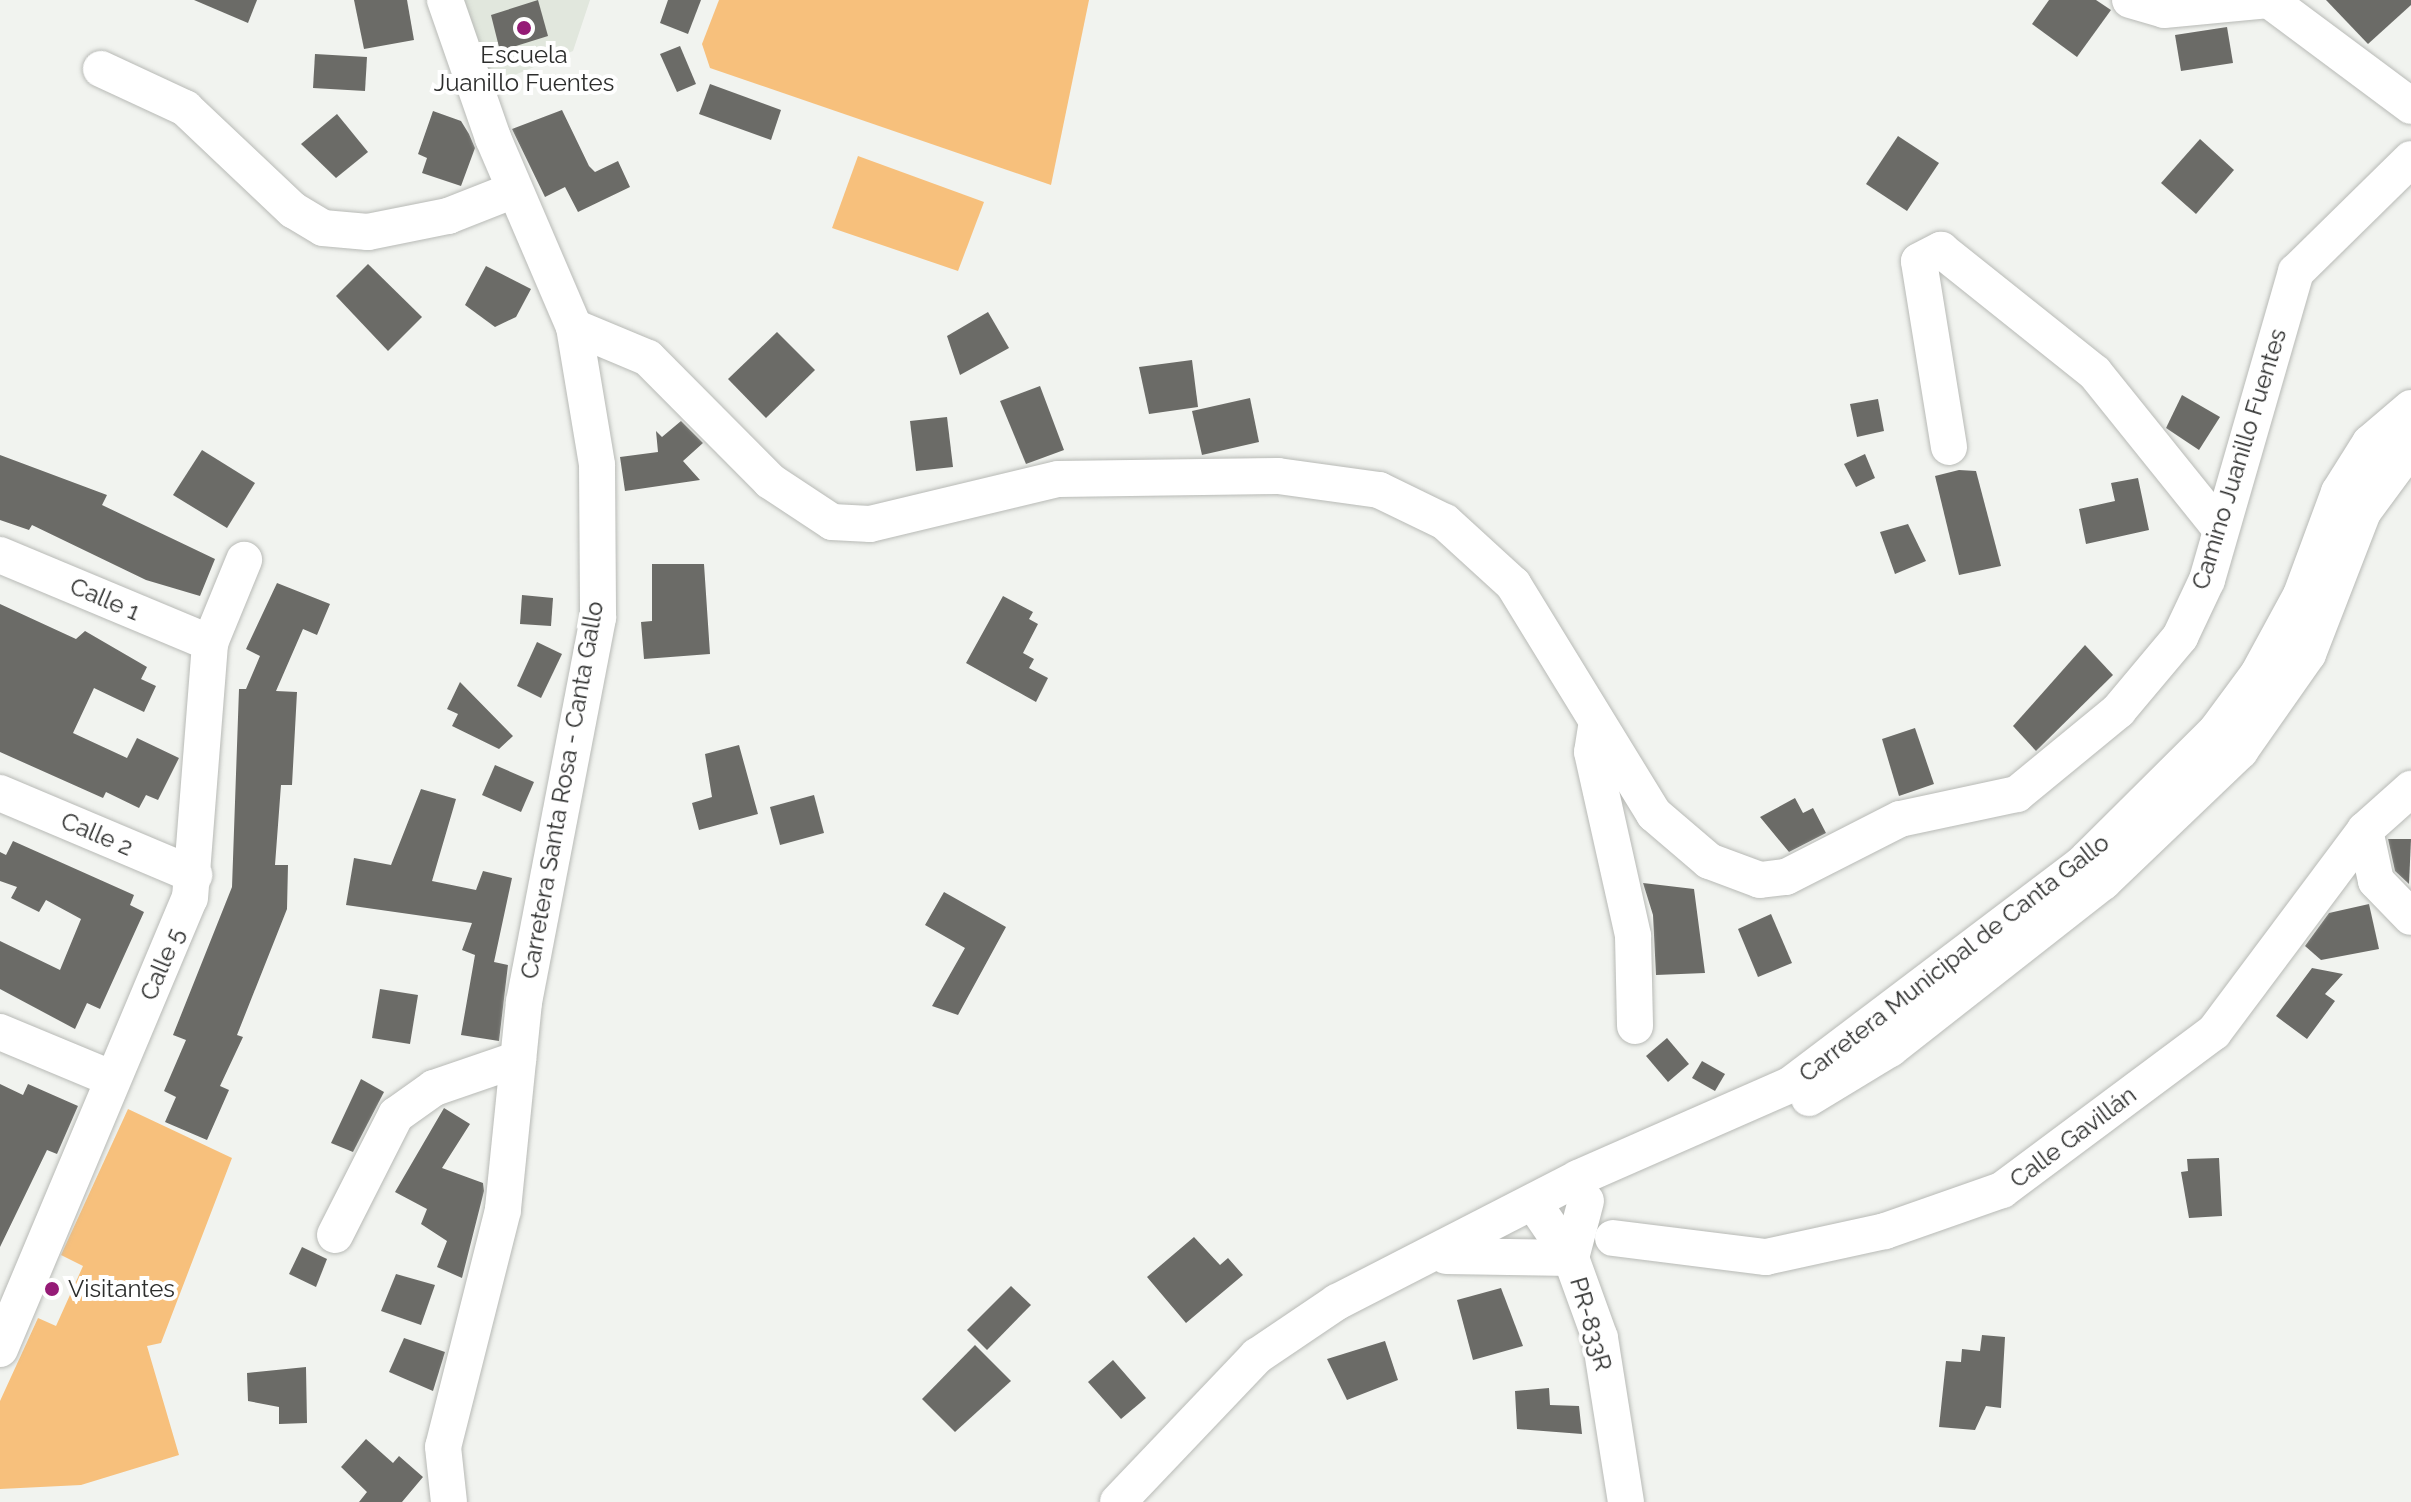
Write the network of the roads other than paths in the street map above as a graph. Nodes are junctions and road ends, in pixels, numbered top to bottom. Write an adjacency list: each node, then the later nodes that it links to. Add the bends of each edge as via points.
1 (445, 0): 7 (street, Carretera Santa Rosa - Canta Gallo)
2 (2130, 0): 3 (street, via 2164,10)
3 (2269, 0): 5 (street)
4 (101, 69): 7 (street, via 185,108 293,210 323,228 381,229 448,216)
5 (2411, 106)
6 (2411, 159): 12 (street, Camino Juanillo Fuentes, via 2296,272)
7 (514, 190): 8 (street, Carretera Santa Rosa - Canta Gallo)
8 (574, 327): 16 (street, Camino Juanillo Fuentes, via 648,358 758,470 832,522 870,524 1058,479 1278,476 1379,490 1445,522 1513,584); 24 (street, Carretera Santa Rosa - Canta Gallo, via 597,465 598,618)
9 (2411, 408): 27 (street, Carretera Municipal de Canta Gallo, via 2370,443 2339,492 2296,608 2258,674 2216,731 2080,866 1790,1085 1578,1178)
10 (1949, 447): 12 (street, via 1919,261 1941,250 2095,373)
11 (2411, 447): 26 (street, Carretera Municipal de Canta Gallo, via 2363,512 2320,629 2282,695 2240,751 2103,882 1890,1049 1743,1135)
12 (2218, 526): 16 (street, Camino Juanillo Fuentes, via 2207,580 2180,637 2079,748 2017,794 1900,819 1786,877 1735,873 1665,823 1622,766)
13 (0, 555): 15 (street, Calle 1)
14 (244, 560): 15 (street, Calle 5)
15 (210, 643): 20 (street, Calle 5)
16 (1598, 714): 22 (street, via 1592,752 1633,936)
17 (2411, 789): 19 (street, Calle Gavillán)
18 (0, 793): 20 (street, Calle 2)
19 (2365, 830): 21 (street, via 2376,881); 29 (street, Calle Gavillán, via 2214,1032 2002,1190 1885,1231 1766,1257)
20 (194, 875): 25 (street, Calle 5)
21 (2411, 917)
22 (1635, 1026)
23 (0, 1032): 25 (street)
24 (518, 1059): 28 (street, via 434,1088 396,1115); 34 (street, Carretera Santa Rosa - Canta Gallo, via 503,1210 443,1447)
25 (113, 1079): 32 (street, Calle 5)
26 (1586, 1201): 27 (street, Carretera Municipal de Canta Gallo); 31 (street, PR-833R)
27 (1535, 1205): 30 (street, Carretera Municipal de Canta Gallo); 31 (street, PR-833R / PR-833R)
28 (335, 1235)
29 (1613, 1238)
30 (1433, 1257): 31 (street); 35 (street, Carretera Municipal de Canta Gallo, via 1337,1302 1257,1356)
31 (1571, 1258): 36 (street, PR-833R / PR-833R, via 1600,1338)
32 (15, 1273): 33 (street, Calle 5)
33 (0, 1349)
34 (449, 1502)
35 (1118, 1502)
36 (1626, 1502)

